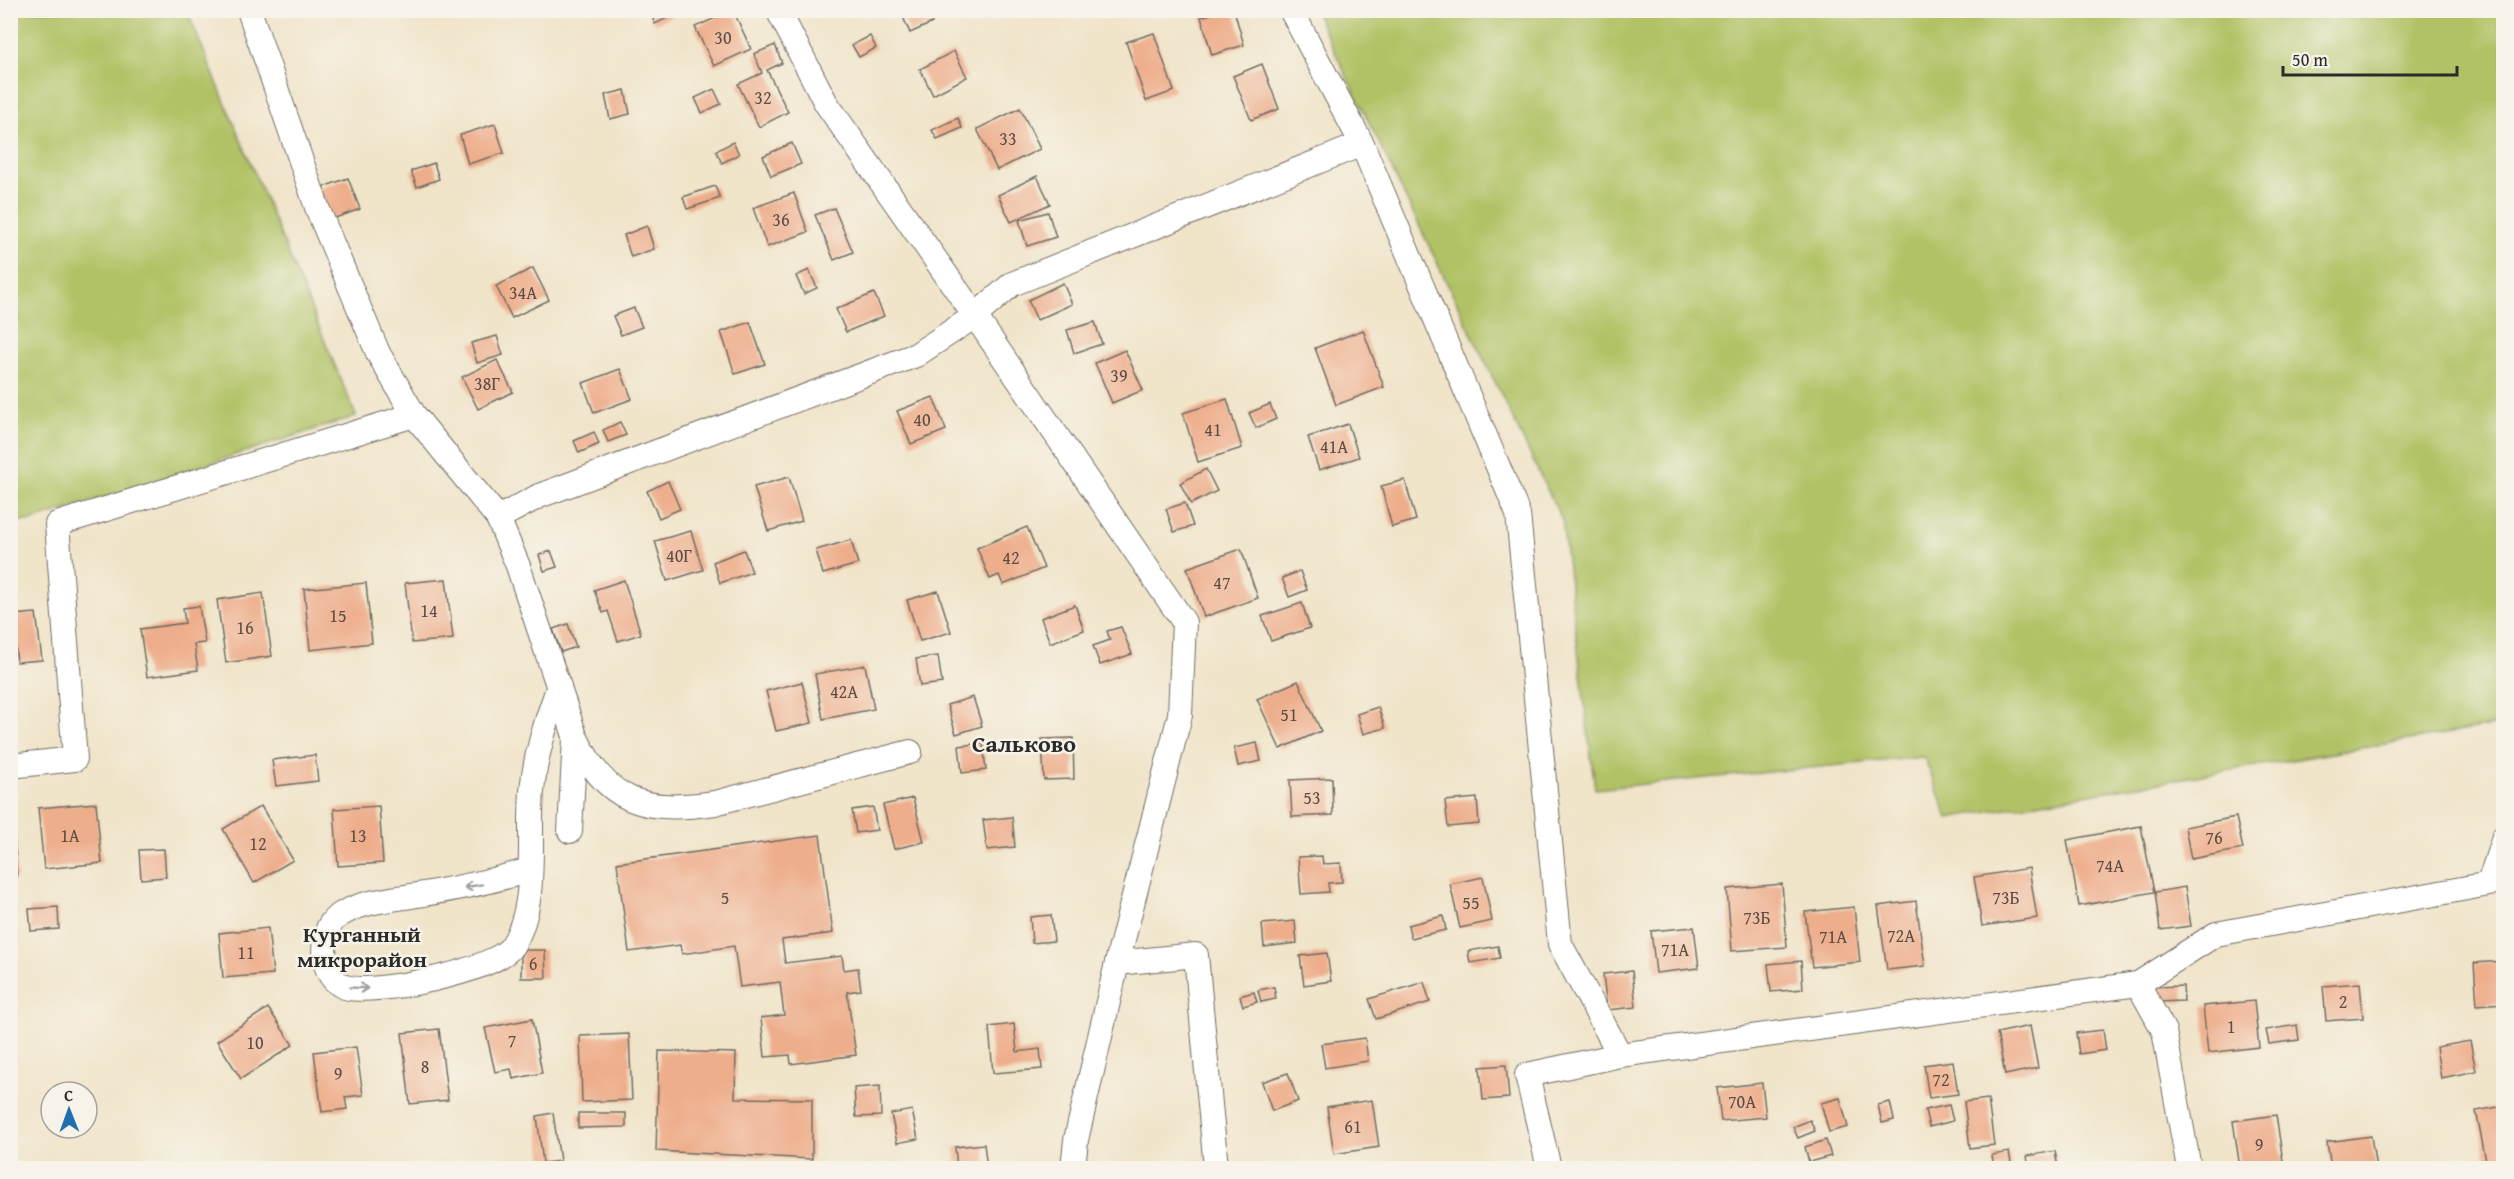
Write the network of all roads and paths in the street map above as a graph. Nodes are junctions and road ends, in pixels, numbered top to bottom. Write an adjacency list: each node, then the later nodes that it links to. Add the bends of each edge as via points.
1 (249, 10): 6 (street, via 318,210 378,353)
2 (778, 10): 5 (street, via 826,103)
3 (1290, 10): 4 (street)
4 (1362, 144): 5 (street, via 1012,284); 18 (street, via 1518,514 1560,944)
5 (975, 316): 7 (street, via 916,355 539,496); 16 (street, via 1184,622 1180,715)
6 (414, 415): 7 (street); 11 (street, via 57,524 75,759)
7 (498, 518): 8 (street)
8 (559, 686): 9 (street); 14 (street, via 536,765)
9 (575, 736): 10 (street, via 587,760 617,792 637,803 685,807 715,803); 12 (street)
10 (910, 752)
11 (10, 766)
12 (570, 831)
13 (2504, 837): 15 (street)
14 (529, 870): 14 (street, one-way to 14, via 480,885 370,903 338,916 325,939 329,973 344,987 367,989 456,974 497,959 511,949 521,931)
15 (2496, 884): 17 (street, via 2216,934)
16 (1117, 963): 19 (street); 20 (street, via 1196,955)
17 (2138, 984): 18 (street); 22 (street, via 2164,1031)
18 (1620, 1055): 21 (street, via 1527,1075)
19 (1073, 1168)
20 (1216, 1168)
21 (1549, 1168)
22 (2189, 1168)

